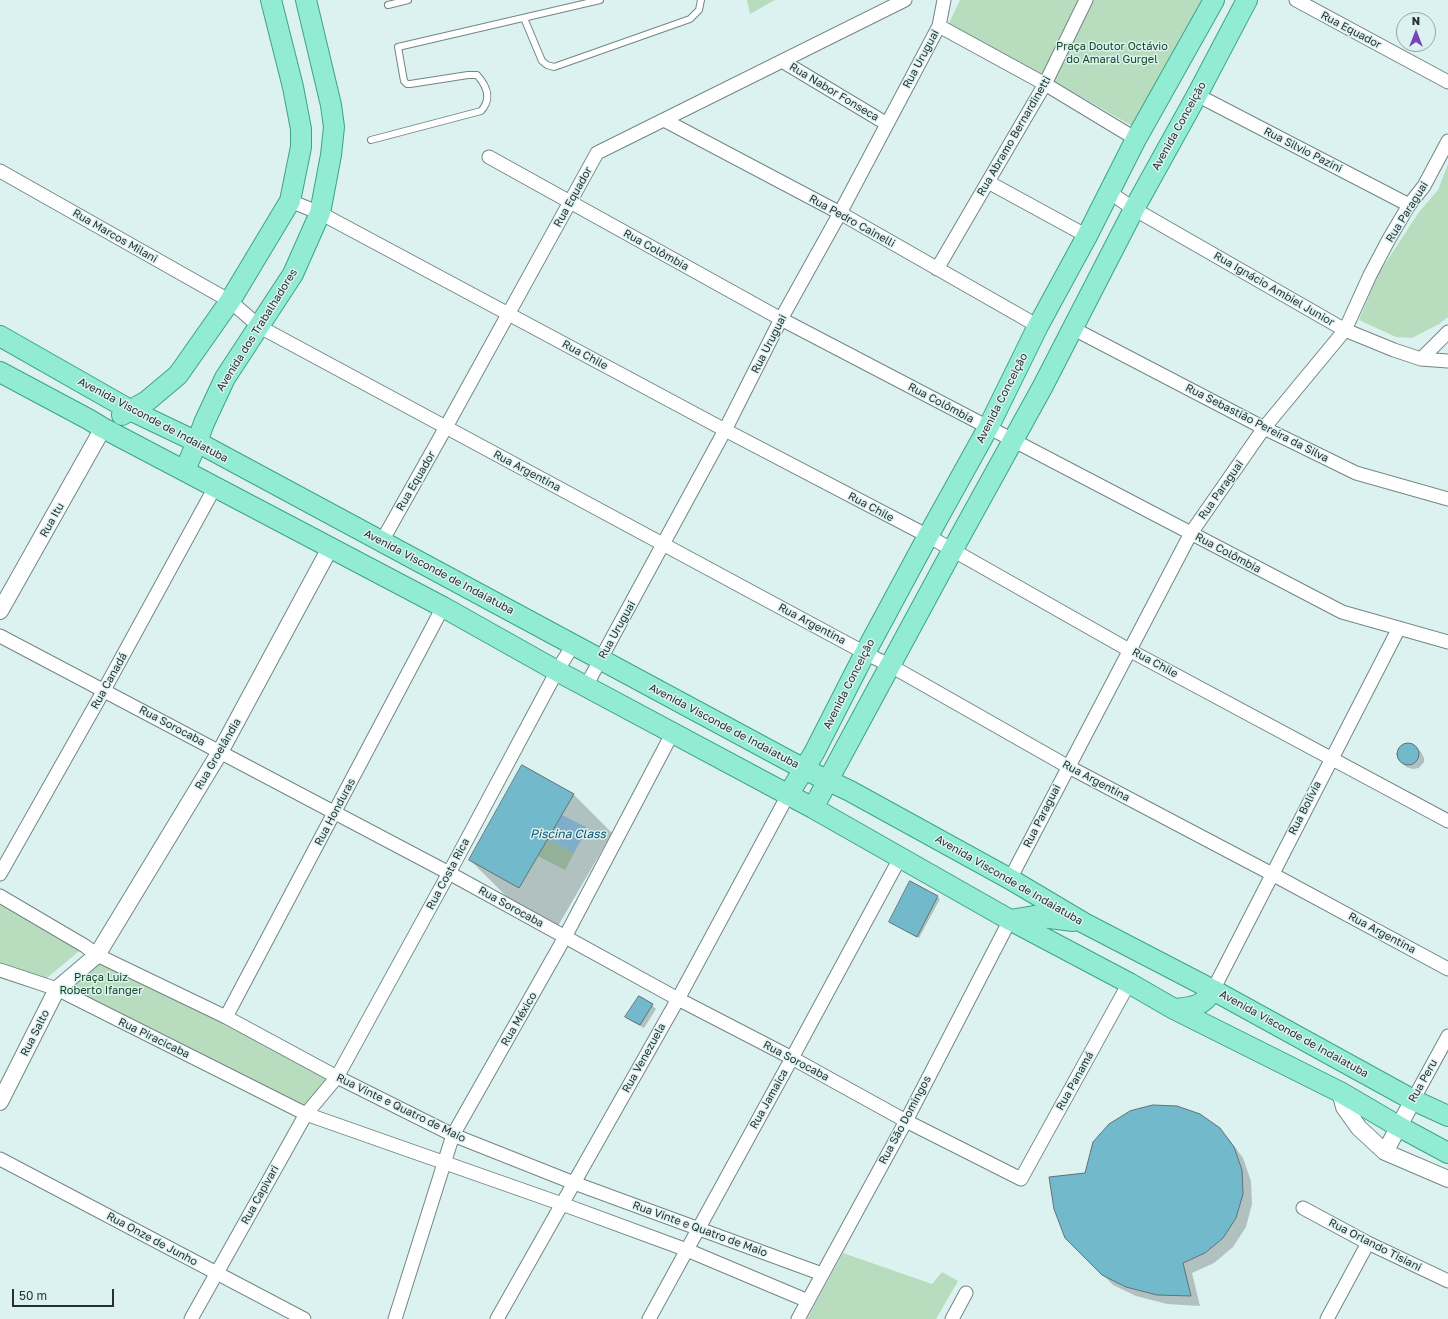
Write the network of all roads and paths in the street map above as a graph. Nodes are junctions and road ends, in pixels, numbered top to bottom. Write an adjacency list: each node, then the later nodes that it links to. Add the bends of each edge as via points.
1 (271, 0): 28 (main road, via 301,129 301,147)
2 (306, 0): 32 (main road, Avenida dos Trabalhadores, via 334,127)
3 (408, 0): 12 (lane)
4 (600, 0): 13 (lane)
5 (701, 0): 13 (lane, via 699,10 690,18 554,67 542,61)
6 (905, 0): 15 (street, Rua Equador)
7 (944, 0): 14 (street, Rua Uruguai)
8 (1086, 0): 17 (street, Rua Abramo Bernardinetti)
9 (1214, 0): 21 (main road, Avenida Conceição)
10 (1247, 0): 18 (main road, Avenida Conceição)
11 (1296, 0): 16 (street, Rua Equador)
12 (388, 5)
13 (524, 18): 22 (lane, via 398,47 404,81 407,84 477,75 483,82 488,98 486,105 481,111)
14 (939, 26): 17 (street); 20 (street, Rua Uruguai)
15 (782, 61): 19 (street, Rua Equador); 20 (street, Rua Nabor Fonseca)
16 (1448, 82)
17 (1045, 84): 21 (street); 26 (street, Rua Abramo Bernardinetti)
18 (1197, 95): 30 (street, Rua Silvio Pazini); 31 (main road, Avenida Conceição)
19 (664, 120): 29 (street, Rua Equador, via 597,153); 33 (street, Rua Pedro Cainelli)
20 (887, 124): 33 (street, Rua Uruguai)
21 (1136, 139): 27 (main road, Avenida Conceição)
22 (371, 140)
23 (1448, 141): 30 (street, Rua Paraguai, via 1424,186)
24 (489, 157): 29 (street, Rua Colômbia)
25 (0, 171): 36 (street, Rua Marcos Milani)
26 (988, 182): 34 (street); 35 (street, Rua Abramo Bernardinetti)
27 (1109, 192): 31 (street, Rua Ignácio Ambiel Junior); 34 (main road, Avenida Conceição)
28 (290, 201): 32 (street, Rua Chile); 36 (main road)
29 (570, 202): 37 (street, Rua Equador); 38 (street, Rua Colômbia)
30 (1409, 205): 42 (street, Rua Paraguai, via 1370,275)
31 (1134, 209): 41 (main road, Avenida Conceição); 42 (street, Rua Ignácio Ambiel Junior)
32 (320, 213): 37 (street, Rua Chile); 40 (main road, Avenida dos Trabalhadores, via 294,274)
33 (840, 213): 35 (street, Rua Pedro Cainelli); 38 (street, Rua Uruguai)
34 (1087, 236): 39 (main road, Avenida Conceição)
35 (937, 269): 39 (street, Rua Pedro Cainelli)
36 (230, 301): 40 (street, Rua Marcos Milani); 48 (main road, via 178,375 147,401)
37 (508, 314): 50 (street, Rua Equador); 53 (street, Rua Chile)
38 (781, 319): 51 (street, Rua Colômbia); 53 (street, Rua Uruguai)
39 (1038, 326): 51 (main road, Avenida Conceição)
40 (260, 327): 50 (street, Rua Argentina); 55 (main road, Avenida dos Trabalhadores, via 225,378)
41 (1074, 329): 52 (street, Rua Sebastião Pereira da Silva); 54 (main road, Avenida Conceição)
42 (1345, 330): 45 (street, Rua Ignácio Ambiel Junior); 52 (street, Rua Paraguai)
43 (1448, 332): 45 (street)
44 (0, 336): 48 (main road, Avenida Visconde de Indaiatuba)
45 (1421, 359): 46 (street, Rua Ignácio Ambiel Junior)
46 (1448, 362)
47 (0, 372): 49 (main road)
48 (130, 410): 49 (main road); 55 (main road, Avenida Visconde de Indaiatuba)
49 (103, 428): 56 (main road); 66 (street, Rua Itu)
50 (446, 428): 61 (street, Rua Equador); 62 (street, Rua Argentina)
51 (988, 428): 54 (street, Rua Colômbia); 60 (main road, Avenida Conceição)
52 (1264, 428): 58 (street, Rua Sebastião Pereira da Silva, via 1356,473); 59 (street, Rua Paraguai)
53 (725, 430): 60 (street, Rua Chile); 62 (street, Rua Uruguai)
54 (1014, 440): 59 (street, Rua Colômbia); 64 (main road, Avenida Conceição)
55 (197, 442): 56 (main road, Avenida dos Trabalhadores); 61 (main road, Avenida Visconde de Indaiatuba)
56 (185, 470): 57 (main road)
57 (215, 487): 63 (main road); 77 (street, Rua Canadá)
58 (1448, 499)
59 (1191, 533): 67 (street, Rua Colômbia, via 1342,612); 71 (street, Rua Paraguai)
60 (928, 536): 64 (street, Rua Chile); 72 (main road, Avenida Conceição)
61 (382, 541): 70 (main road, Avenida Visconde de Indaiatuba)
62 (664, 544): 72 (street, Rua Argentina); 73 (street, Rua Uruguai)
63 (330, 548): 65 (main road); 79 (street, Rua Groelândia)
64 (952, 551): 71 (street, Rua Chile); 74 (main road, Avenida Conceição)
65 (443, 607): 75 (main road); 86 (street, Rua Honduras)
66 (0, 611)
67 (1399, 628): 69 (street, Rua Colômbia); 80 (street, Rua Bolívia)
68 (0, 636): 77 (street, Rua Sorocaba)
69 (1448, 642)
70 (573, 645): 73 (main road, Avenida Visconde de Indaiatuba); 75 (street, Rua Costa Rica)
71 (1129, 650): 80 (street, Rua Chile); 81 (street, Rua Paraguai)
72 (865, 653): 74 (street, Rua Argentina); 82 (main road, Avenida Conceição)
73 (601, 660): 76 (street, Rua Uruguai); 82 (main road, Avenida Visconde de Indaiatuba)
74 (891, 666): 81 (street, Rua Argentina); 83 (main road, Avenida Conceição)
75 (557, 671): 76 (main road); 89 (street, Rua Costa Rica)
76 (586, 686): 78 (main road)
77 (104, 690): 79 (street, Rua Sorocaba); 90 (street, Rua Canadá)
78 (673, 732): 84 (main road); 96 (street, Rua México)
79 (220, 752): 86 (street, Rua Sorocaba); 97 (street, Rua Groelândia)
80 (1331, 757): 87 (street, Rua Chile); 91 (street, Rua Bolívia)
81 (1067, 766): 91 (street, Rua Argentina); 92 (street, Rua Paraguai)
82 (804, 769): 83 (main road, Avenida Visconde de Indaiatuba); 84 (main road, Avenida Conceição)
83 (829, 781): 85 (main road, Avenida Conceição); 92 (main road, Avenida Visconde de Indaiatuba)
84 (788, 795): 85 (main road); 103 (street, Rua Venezuela)
85 (813, 808): 88 (main road)
86 (334, 813): 89 (street, Rua Sorocaba); 105 (street, Rua Honduras)
87 (1448, 821)
88 (900, 858): 94 (main road); 107 (street, Rua Jamaica)
89 (449, 873): 96 (street, Rua Sorocaba); 108 (street, Rua Costa Rica)
90 (0, 874)
91 (1272, 874): 98 (street, Rua Argentina); 102 (street, Rua Bolívia)
92 (1010, 879): 95 (main road, Avenida Visconde de Indaiatuba)
93 (0, 896): 97 (street, Rua Vinte e Quatro de Maio)
94 (1010, 920): 95 (main road, via 1034,916); 100 (main road); 114 (street, Rua São Domingos)
95 (1084, 923): 102 (main road, Avenida Visconde de Indaiatuba)
96 (565, 937): 103 (street, Rua Sorocaba); 116 (street, Rua México)
97 (97, 955): 101 (street, Rua Salto); 105 (street, Rua Vinte e Quatro de Maio)
98 (1448, 969)
99 (0, 970): 101 (street, Rua Piracicaba)
100 (1129, 983): 104 (main road); 121 (street, Rua Panamá)
101 (56, 989): 111 (street, Rua Salto); 112 (street, Rua Piracicaba)
102 (1213, 990): 104 (main road, via 1207,999 1199,1004); 110 (main road, Avenida Visconde de Indaiatuba)
103 (678, 999): 107 (street, Rua Sorocaba); 123 (street, Rua Venezuela)
104 (1174, 1009): 109 (main road)
105 (226, 1017): 108 (street, Rua Vinte e Quatro de Maio)
106 (1448, 1036): 110 (street, Rua Peru)
107 (792, 1058): 114 (street, Rua Sorocaba); 126 (street, Rua Jamaica)
108 (337, 1077): 112 (street, Rua Capivari); 116 (street, Rua Vinte e Quatro de Maio)
109 (1340, 1092): 115 (main road); 117 (street, via 1344,1107 1359,1128)
110 (1413, 1100): 113 (main road, Avenida Visconde de Indaiatuba); 115 (street, Rua Peru)
111 (0, 1102)
112 (306, 1114): 120 (street); 129 (street, Rua Capivari)
113 (1448, 1116)
114 (906, 1120): 121 (street, Rua Sorocaba); 130 (street, Rua São Domingos)
115 (1398, 1126): 117 (street, Rua Peru); 118 (main road)
116 (453, 1135): 120 (street, Rua México); 123 (street, Rua Vinte e Quatro de Maio)
117 (1384, 1152): 122 (street)
118 (1448, 1153)
119 (0, 1159): 129 (street, Rua Onze de Junho)
120 (444, 1162): 124 (street); 136 (street, Rua México)
121 (1021, 1178)
122 (1448, 1179)
123 (574, 1183): 124 (street, Rua Venezuela); 126 (street, Rua Vinte e Quatro de Maio)
124 (562, 1204): 128 (street); 137 (street, Rua Venezuela)
125 (1303, 1208): 127 (street, Rua Orlando Tisiani)
126 (698, 1229): 128 (street, Rua Jamaica); 130 (street, Rua Vinte e Quatro de Maio)
127 (1368, 1243): 131 (street, Rua Orlando Tisiani); 141 (street)
128 (687, 1250): 133 (street); 138 (street, Rua Jamaica)
129 (216, 1273): 134 (street, Rua Capivari); 135 (street, Rua Onze de Junho)
130 (822, 1274): 133 (street, Rua São Domingos)
131 (1448, 1282)
132 (966, 1293): 140 (street)
133 (808, 1301): 139 (street, Rua São Domingos)
134 (191, 1319)
135 (304, 1319)
136 (395, 1319)
137 (497, 1319)
138 (649, 1319)
139 (798, 1319)
140 (952, 1319)
141 (1327, 1319)

